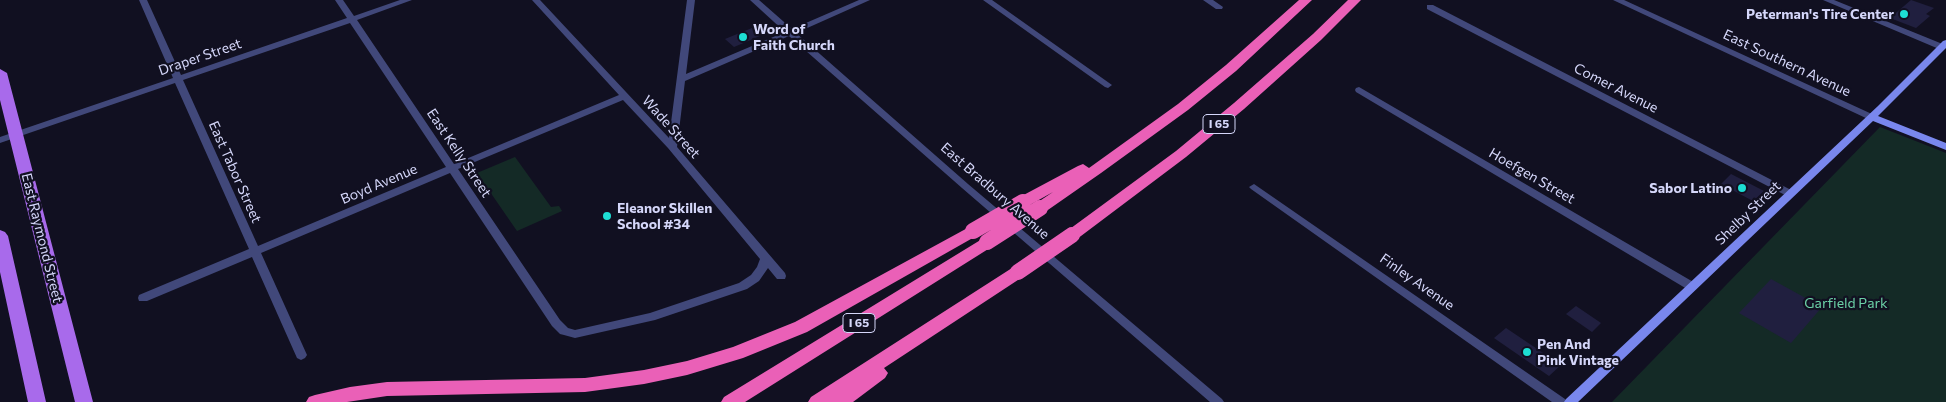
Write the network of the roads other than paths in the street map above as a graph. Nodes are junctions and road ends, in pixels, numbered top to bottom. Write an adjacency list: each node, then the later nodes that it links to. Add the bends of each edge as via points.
1 (143, 0): 20 (street, East Tabor Street)
2 (338, 0): 16 (street, East Kelly Street)
3 (408, 0): 16 (street, Draper Street)
4 (536, 0): 24 (street, Wade Street)
5 (691, 0): 21 (street)
6 (754, 0): 17 (street, East Bradbury Avenue)
7 (866, 0): 17 (street)
8 (986, 0): 22 (street)
9 (1207, 0): 14 (street)
10 (1306, 0): 26 (highway, I 65, via 1225,72)
11 (1355, 0): 40 (highway, I 65, bridge, via 1317,37 1181,154 1072,235)
12 (1617, 0): 25 (street, East Southern Avenue)
13 (1827, 0): 18 (street)
14 (1219, 8)
15 (1430, 8): 33 (street, Comer Avenue)
16 (352, 19): 20 (street, Draper Street); 31 (street, East Kelly Street)
17 (790, 32): 21 (street); 48 (street, East Bradbury Avenue)
18 (1944, 45): 25 (main road, Shelby Street)
19 (0, 73): 27 (main road, East Raymond Street)
20 (178, 79): 27 (street, Draper Street); 35 (street, East Tabor Street)
21 (681, 79): 29 (street)
22 (1108, 85)
23 (1358, 90): 38 (street, Hoefgen Street)
24 (624, 96): 29 (street, Wade Street); 31 (street, Boyd Avenue)
25 (1871, 116): 30 (main road, East Southern Avenue); 33 (main road, Shelby Street)
26 (1156, 127): 44 (highway, bridge, via 801,327 737,353 687,368 585,385 387,389); 45 (highway, I 65, bridge, via 1040,208)
27 (16, 135): 28 (street, Draper Street); 43 (main road, East Raymond Street)
28 (0, 140)
29 (672, 147): 36 (street, Wade Street)
30 (1946, 147)
31 (453, 168): 35 (street, Boyd Avenue); 36 (street, East Kelly Street, via 564,331 575,334 661,314 743,286 755,278)
32 (1254, 187): 49 (street, Finley Avenue)
33 (1789, 193): 38 (main road, Shelby Street)
34 (0, 236): 42 (main road)
35 (256, 251): 39 (street, Boyd Avenue); 41 (street, East Tabor Street)
36 (766, 258): 37 (street, Wade Street)
37 (781, 276)
38 (1691, 286): 50 (main road, Shelby Street)
39 (143, 298)
40 (970, 303): 46 (highway, I 65); 47 (highway)
41 (301, 355)
42 (36, 402)
43 (84, 402)
44 (315, 402)
45 (730, 402)
46 (816, 402)
47 (840, 402)
48 (1218, 402)
49 (1561, 402)
50 (1570, 402)

